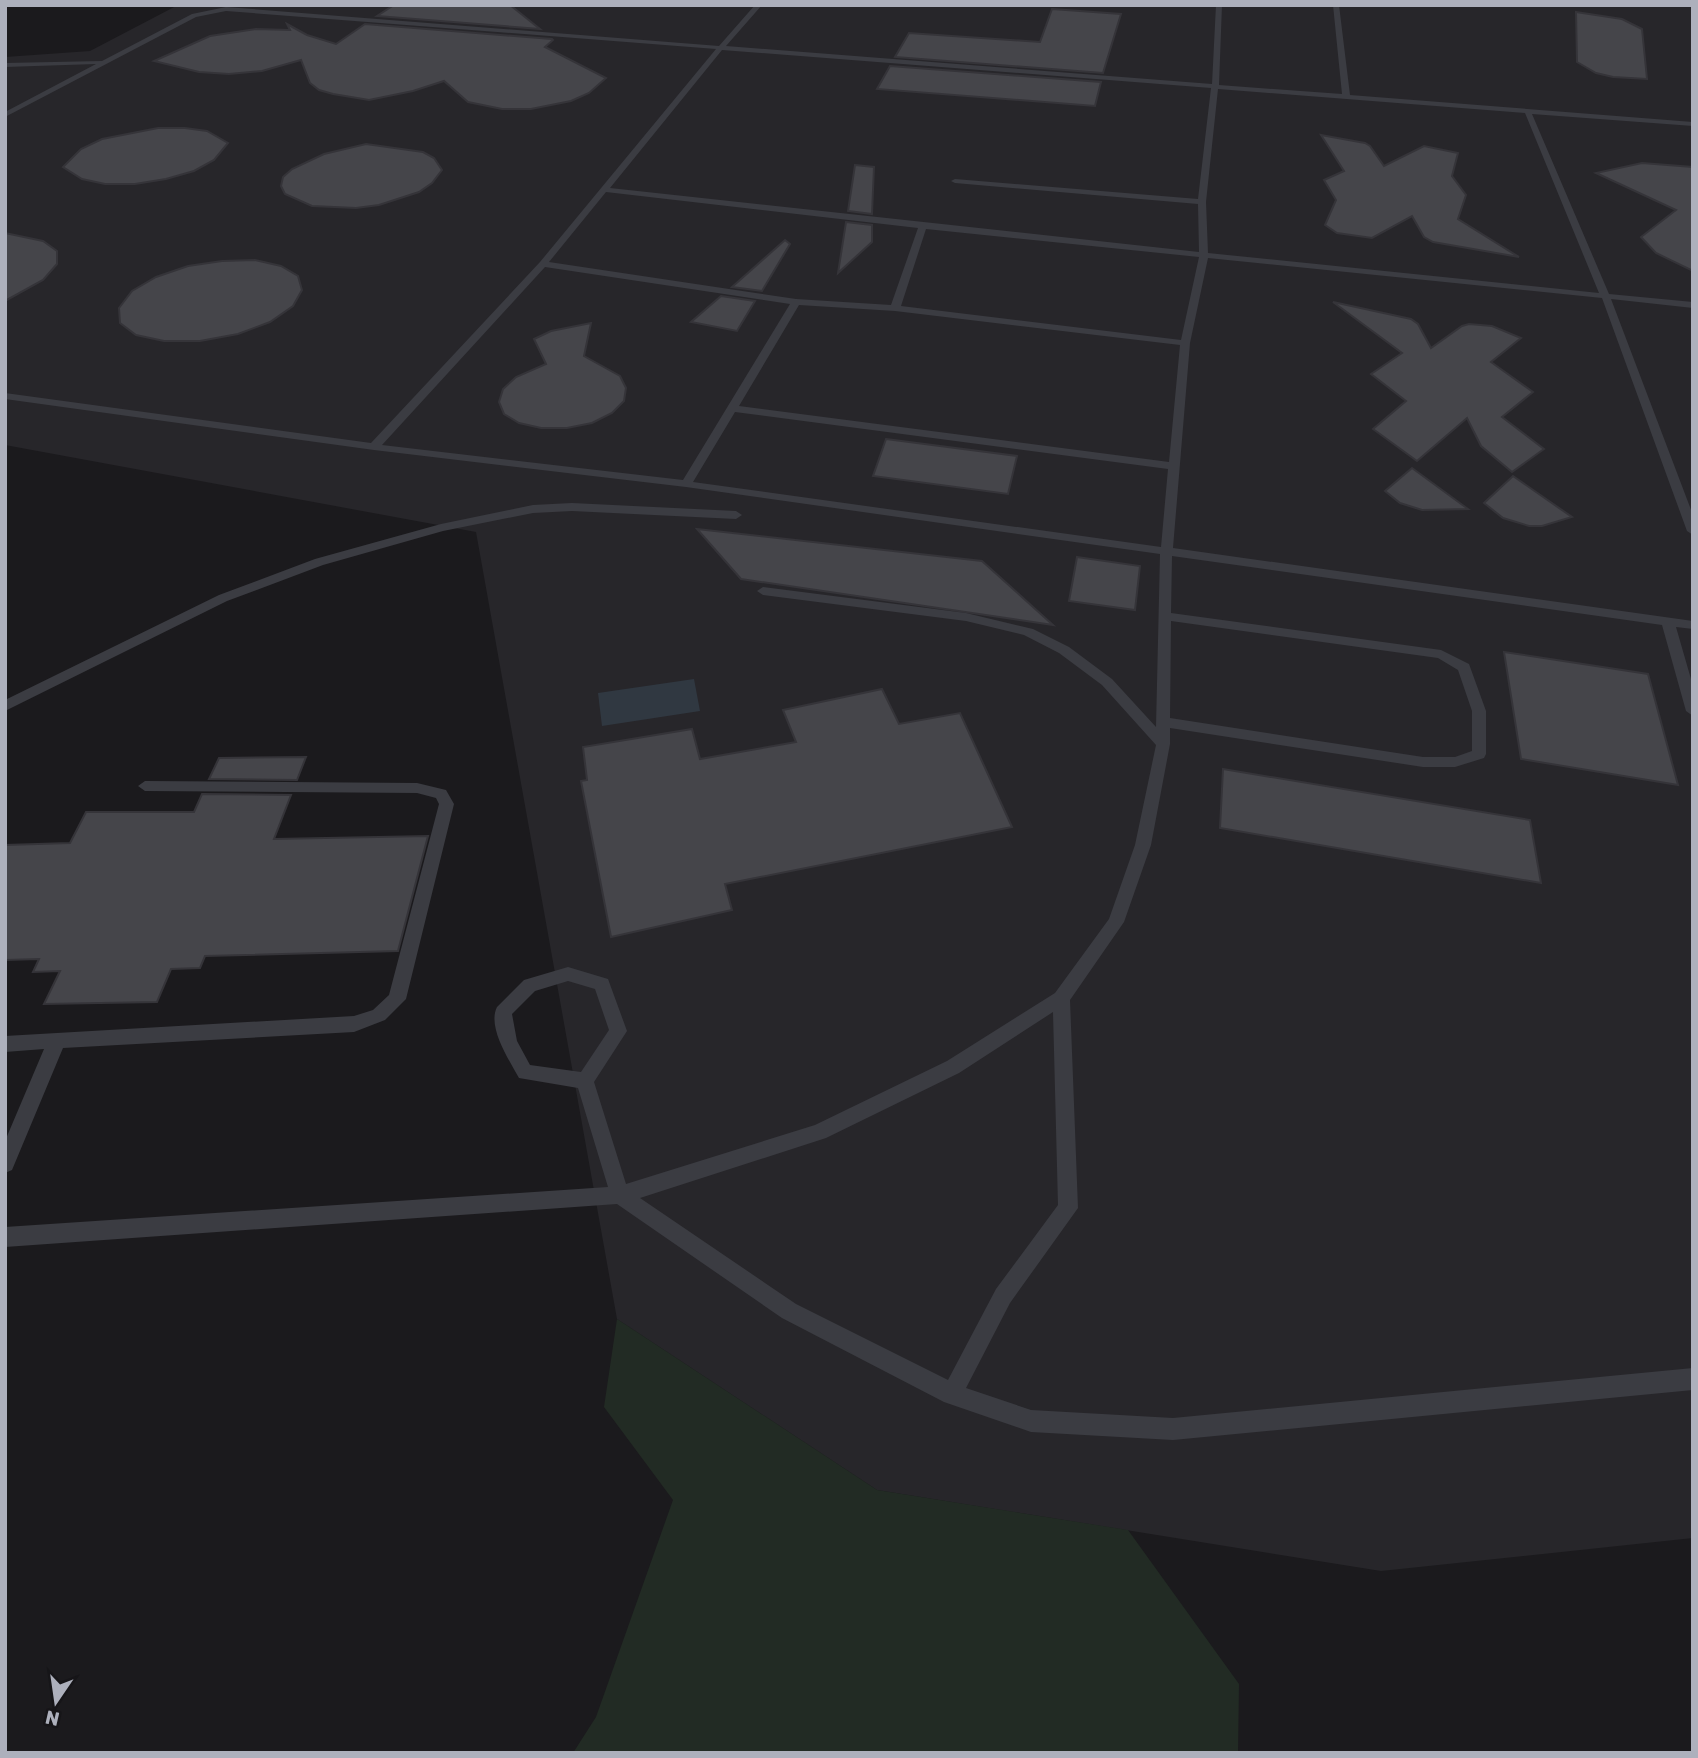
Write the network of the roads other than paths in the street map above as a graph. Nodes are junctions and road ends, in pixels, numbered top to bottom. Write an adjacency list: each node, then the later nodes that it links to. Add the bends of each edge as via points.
1 (759, 5): 4 (lane)
2 (1219, 5): 7 (lane)
3 (1336, 5): 8 (lane)
4 (722, 46): 5 (lane, via 226,9 194,15); 7 (lane); 13 (lane)
5 (106, 61): 6 (lane); 10 (lane)
6 (5, 65)
7 (1215, 88): 8 (lane); 14 (lane)
8 (1346, 96): 9 (lane)
9 (1528, 112): 11 (lane); 18 (lane)
10 (5, 114)
11 (1693, 124)
12 (955, 181): 14 (lane)
13 (606, 190): 15 (lane); 17 (lane)
14 (1202, 202): 16 (lane)
15 (923, 226): 16 (lane); 21 (lane)
16 (1204, 256): 18 (lane); 22 (lane)
17 (543, 264): 19 (lane); 25 (lane)
18 (1605, 295): 20 (lane); 29 (lane)
19 (796, 302): 21 (lane); 24 (lane)
20 (1693, 305)
21 (895, 307): 22 (lane)
22 (1185, 343): 26 (lane)
23 (5, 396): 25 (lane)
24 (732, 408): 26 (lane); 27 (lane)
25 (374, 447): 27 (lane)
26 (1173, 466): 30 (lane)
27 (686, 484): 30 (lane)
28 (736, 515): 35 (lane, via 533,509 440,528 319,562 223,598)
29 (1693, 531)
30 (1166, 553): 32 (lane); 33 (lane)
31 (763, 591): 38 (lane, via 966,617 1028,632 1064,650 1107,682)
32 (1165, 616): 37 (lane); 37 (lane, via 1441,654 1465,667 1479,711 1479,754 1455,762 1423,762)
33 (1668, 623): 34 (lane); 36 (lane)
34 (1693, 625)
35 (5, 706)
36 (1693, 711)
37 (1163, 722): 38 (lane)
38 (1163, 744): 40 (lane, via 1143,845 1116,922)
39 (145, 786): 41 (lane, via 417,788 441,794 447,804 397,999 379,1015 354,1024)
40 (1061, 998): 45 (lane, via 953,1067 819,1132); 48 (lane, via 1068,1208 1003,1296)
41 (56, 1043): 42 (lane); 44 (lane)
42 (5, 1044)
43 (585, 1081): 43 (lane, via 524,1072 508,1042 503,1012 530,985 568,974 602,984 618,1031); 45 (lane)
44 (5, 1164)
45 (620, 1195): 46 (lane); 48 (lane, via 789,1311)
46 (5, 1237)
47 (1693, 1379): 48 (lane, via 1173,1429 1031,1421)
48 (952, 1394)

